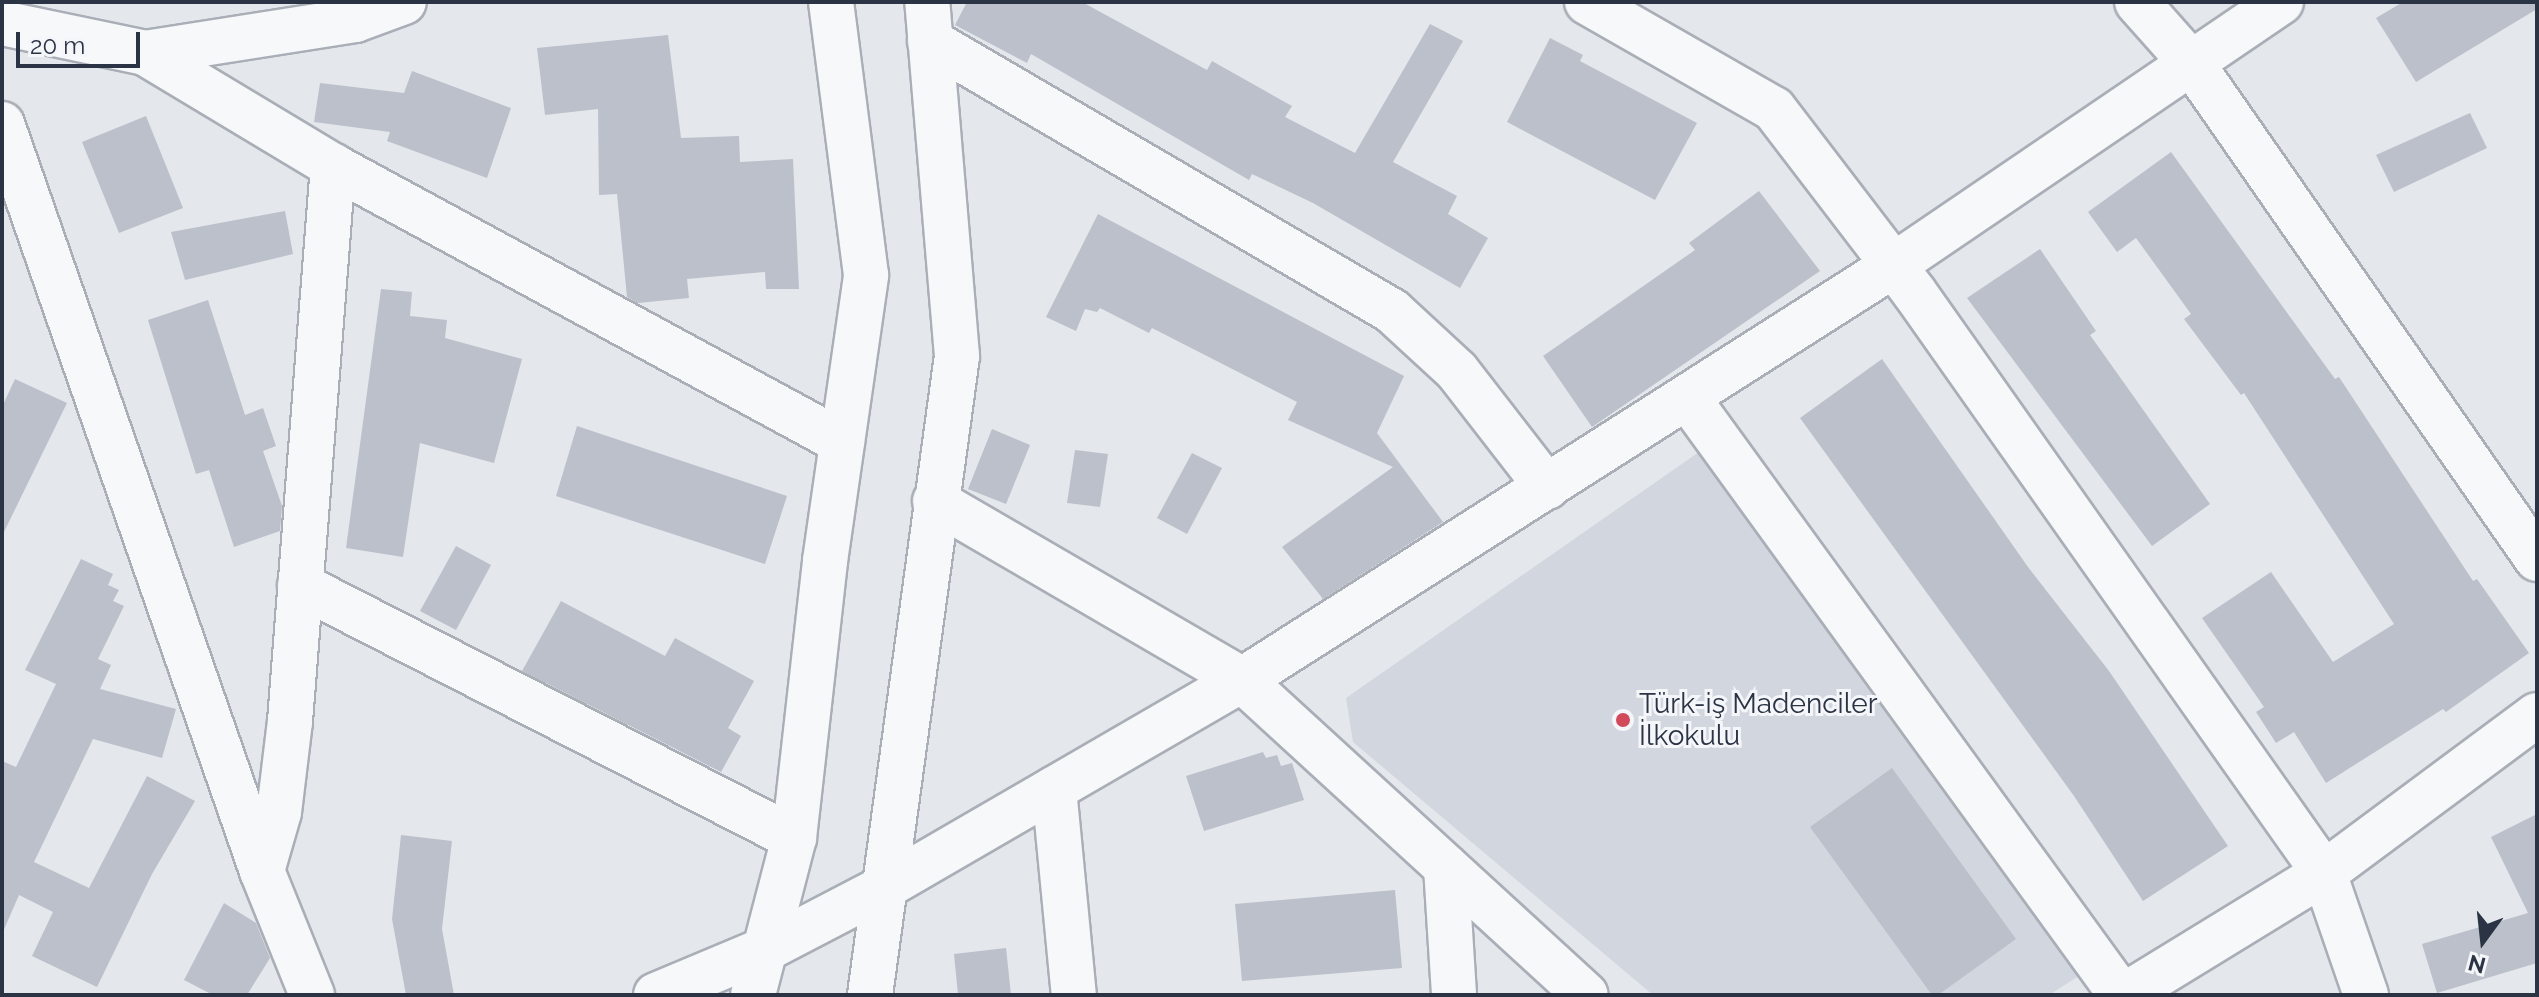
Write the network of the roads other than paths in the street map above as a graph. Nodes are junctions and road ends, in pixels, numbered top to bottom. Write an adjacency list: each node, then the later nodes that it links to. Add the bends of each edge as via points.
1 (404, 2): 8 (street, via 355,20)
2 (831, 2): 14 (street, via 866,275)
3 (1587, 2): 12 (street, via 1774,109)
4 (2137, 2): 9 (street)
5 (2281, 2): 9 (street)
6 (928, 21): 15 (street, via 1392,311 1457,371); 16 (street, via 957,356)
7 (2, 23): 8 (street)
8 (145, 53): 11 (street)
9 (2193, 65): 12 (street); 17 (street)
10 (2, 124): 24 (street)
11 (333, 166): 14 (street); 18 (street)
12 (1894, 265): 13 (street); 25 (street)
13 (1687, 397): 15 (street); 35 (street)
14 (842, 442): 22 (street)
15 (1547, 487): 19 (street)
16 (935, 501): 19 (street); 26 (street)
17 (2537, 559)
18 (300, 585): 22 (street); 24 (street, via 279,812)
19 (1242, 680): 21 (street); 23 (street)
20 (2537, 715): 25 (street)
21 (1054, 789): 26 (street); 32 (street)
22 (794, 838): 27 (street)
23 (1446, 867): 33 (street); 34 (street)
24 (262, 871): 28 (street)
25 (2324, 873): 35 (street); 36 (street)
26 (883, 888): 27 (street); 31 (street)
27 (766, 949): 29 (street); 30 (street)
28 (311, 994)
29 (656, 995)
30 (753, 995)
31 (870, 995)
32 (1074, 995)
33 (1454, 995)
34 (1586, 995)
35 (2123, 995)
36 (2366, 995)

